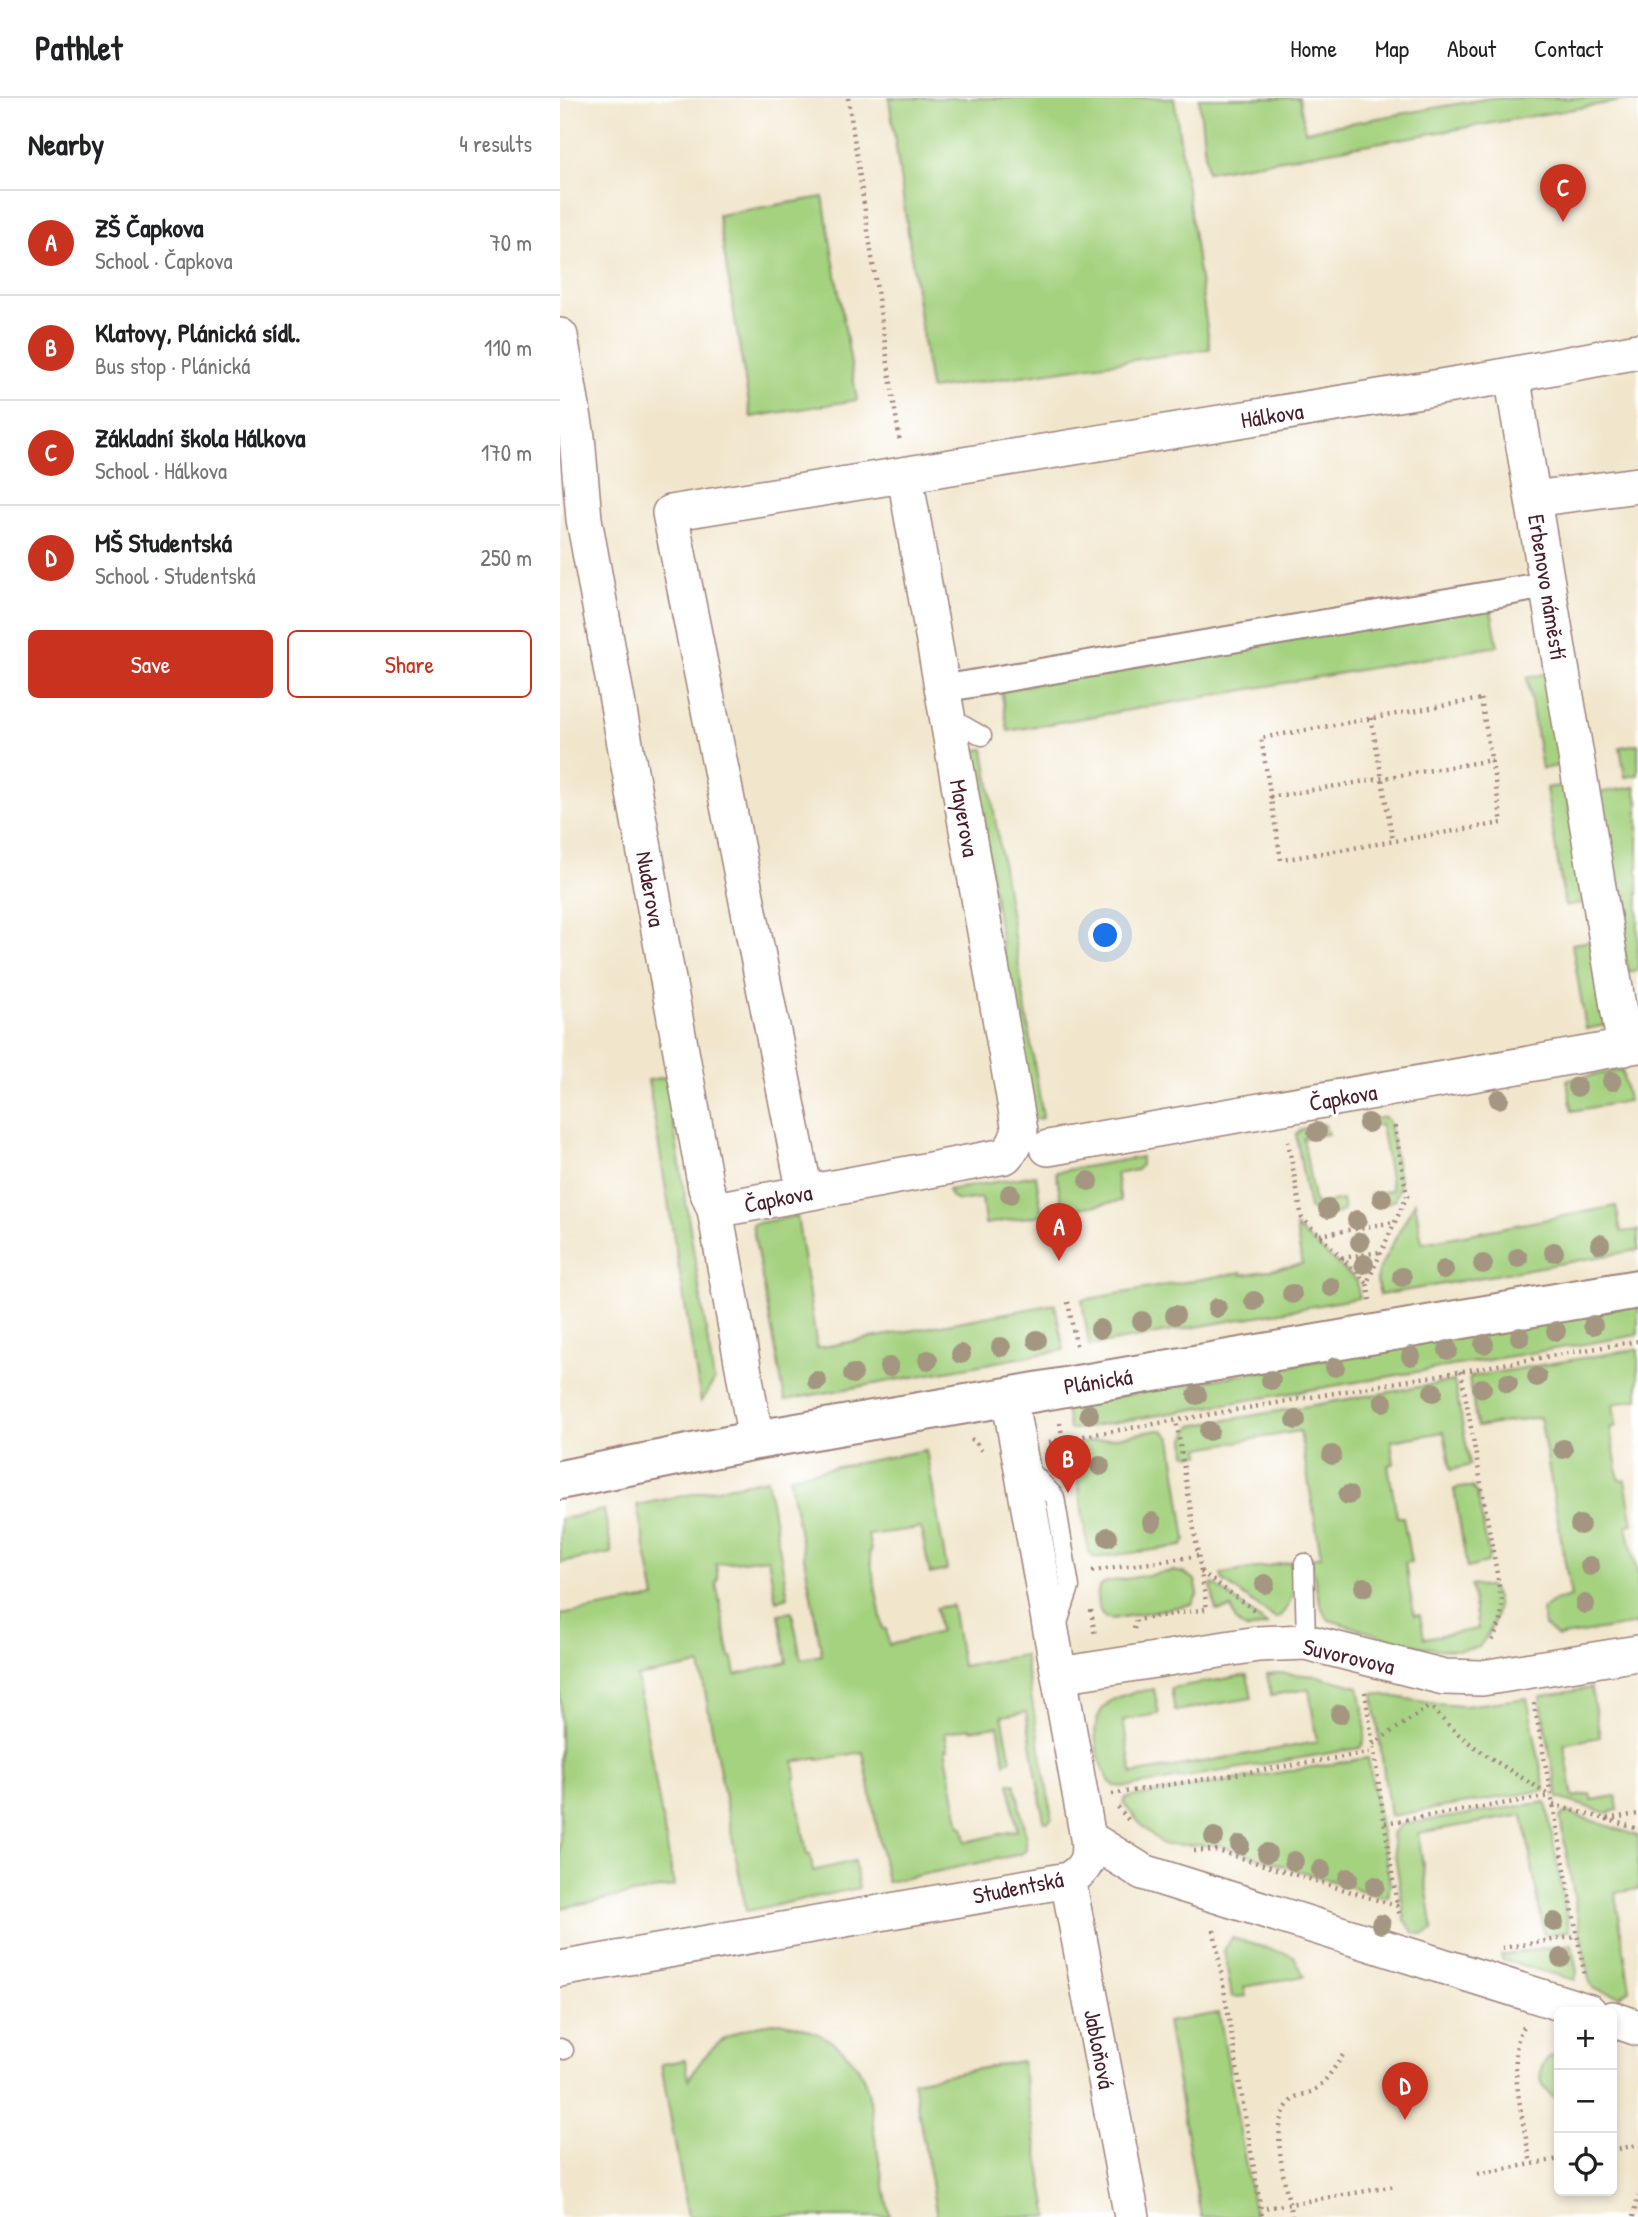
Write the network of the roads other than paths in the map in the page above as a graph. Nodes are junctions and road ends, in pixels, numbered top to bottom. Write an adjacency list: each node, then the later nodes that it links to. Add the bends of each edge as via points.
1 (560, 336): 14 (street, Nuderova, via 577,437 583,519 706,1188)
2 (1638, 351): 3 (street, Hálkova)
3 (1512, 375): 4 (street, Hálkova); 6 (street)
4 (905, 476): 8 (street, Mayerova); 13 (street, Hálkova, via 670,513)
5 (1638, 485): 6 (street, Erbenovo náměstí)
6 (1533, 499): 7 (street, Erbenovo náměstí)
7 (1547, 585): 8 (street); 10 (street, Erbenovo náměstí)
8 (945, 702): 9 (lane); 12 (street, Mayerova, via 1020,1131)
9 (982, 736)
10 (1631, 1046): 11 (street, Čapkova)
11 (1048, 1148)
12 (1005, 1156): 13 (street, Čapkova)
13 (805, 1193): 14 (street, Čapkova)
14 (715, 1210): 17 (street, Nuderova)
15 (1638, 1289): 16 (main road, Plánická)
16 (1009, 1396): 17 (main road, Plánická); 22 (street)
17 (756, 1440): 18 (main road, Plánická)
18 (560, 1480)
19 (1304, 1563): 20 (lane)
20 (1306, 1632): 21 (street, Suvorovova, via 1444,1677 1482,1678); 22 (street, Suvorovova)
21 (1638, 1653)
22 (1059, 1675): 23 (street)
23 (1088, 1838): 24 (street, Studentská, via 1086,1864); 26 (street, via 1143,1872)
24 (1068, 1880): 25 (street, Studentská); 29 (street, Jabloňová)
25 (560, 1969)
26 (1588, 1997)
27 (1617, 2022): 28 (street)
28 (1638, 2028)
29 (1132, 2217)

